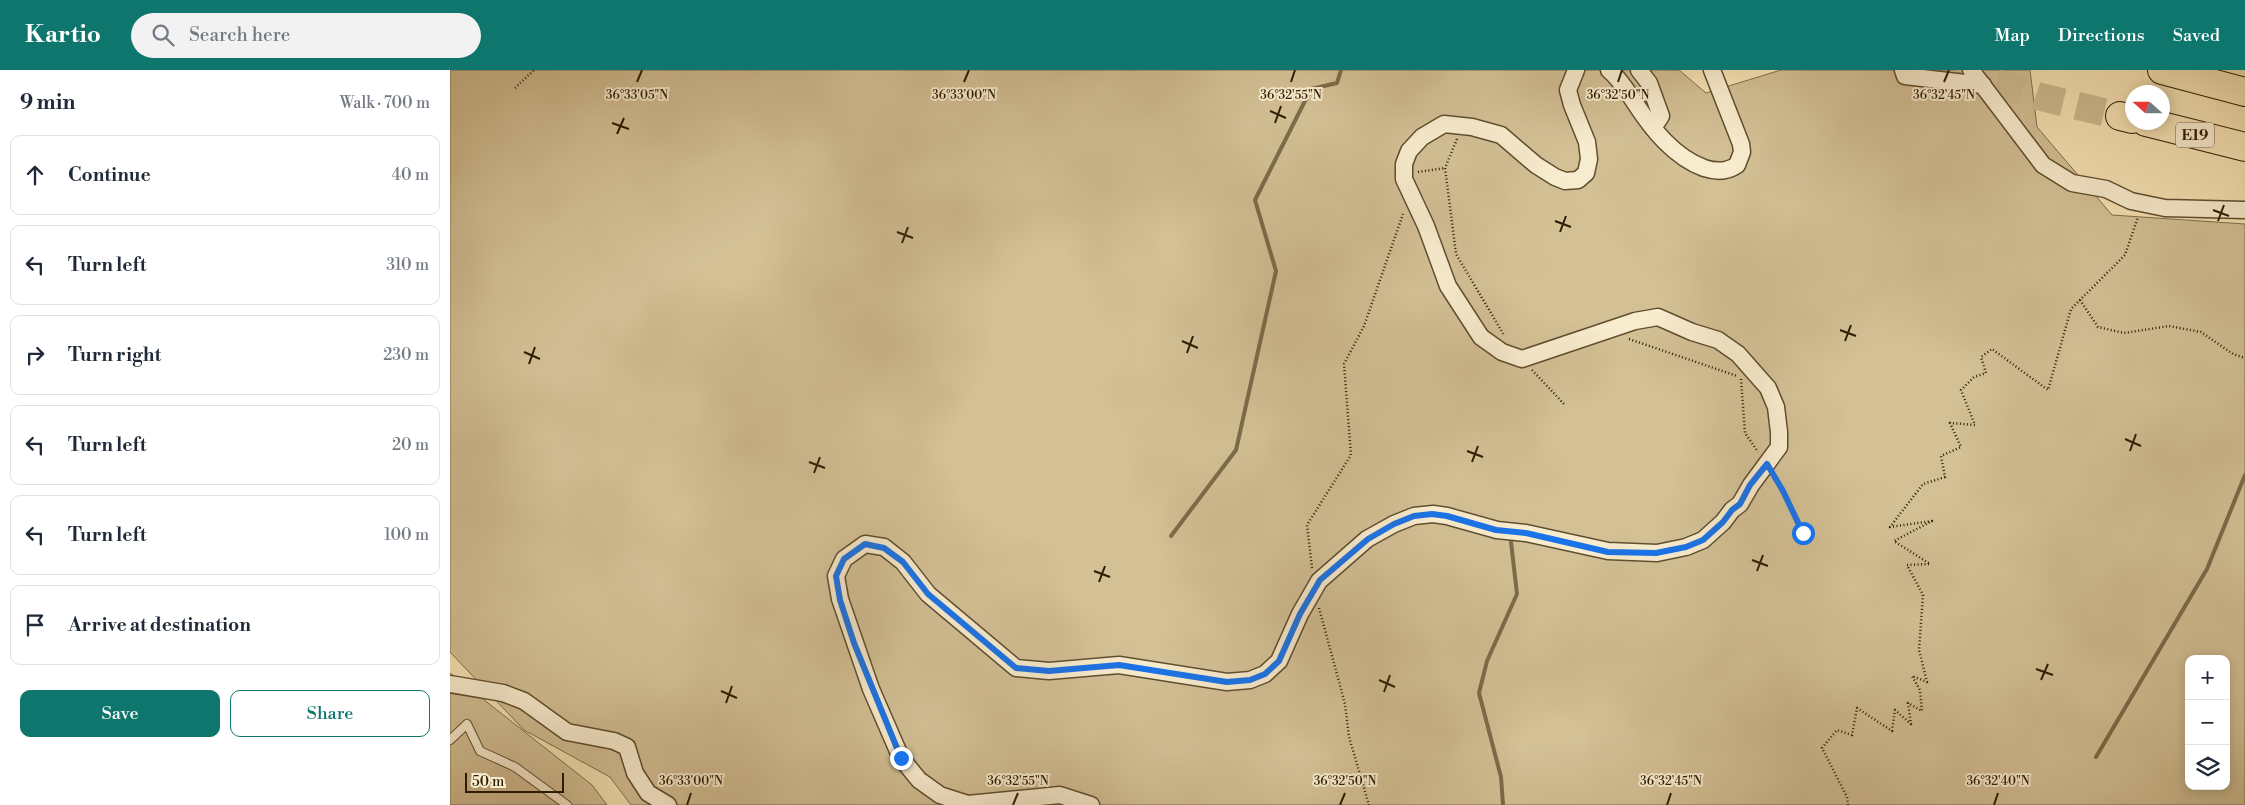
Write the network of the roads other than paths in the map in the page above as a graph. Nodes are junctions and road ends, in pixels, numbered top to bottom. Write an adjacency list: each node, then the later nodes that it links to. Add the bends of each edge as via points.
1 (1576, 70): 18 (street, via 1568,90 1589,152 1586,173 1578,180 1565,181 1555,177 1501,135 1472,127 1444,124 1422,137 1409,151 1404,164 1404,179 1448,286 1481,337 1502,352 1522,359 1635,321 1658,318 1718,340 1738,354 1768,388 1776,407 1779,447 1740,504 1703,540 1686,547 1656,553 1608,552 1526,533 1496,530 1447,516 1414,516 1394,524 1368,539 1320,580 1279,661 1265,674 1250,680 1227,682 1119,665 1016,668 928,594 903,562 884,548 865,544 844,559 836,576 854,643 901,758 919,780 940,795 968,804 1060,796)
2 (1609, 70): 10 (street)
3 (1639, 70): 10 (street, via 1649,83 1661,116)
4 (1712, 70): 10 (street, via 1741,144 1737,165 1732,169 1715,171 1695,165 1680,156)
5 (1903, 70): 8 (street, via 1905,76)
6 (1971, 70): 8 (street)
7 (2162, 70): 9 (highway)
8 (1983, 85): 13 (street, via 2043,165 2072,183 2106,189 2131,201 2166,208)
9 (2245, 92)
10 (1653, 128)
11 (2170, 128): 12 (highway, E19)
12 (2245, 147)
13 (2245, 210)
14 (450, 684): 17 (street, via 504,693 524,701 567,732 614,741 627,747 635,773 648,793)
15 (450, 740): 16 (lane, via 467,724 480,751 515,767)
16 (567, 805)
17 (668, 805)
18 (1091, 805)

